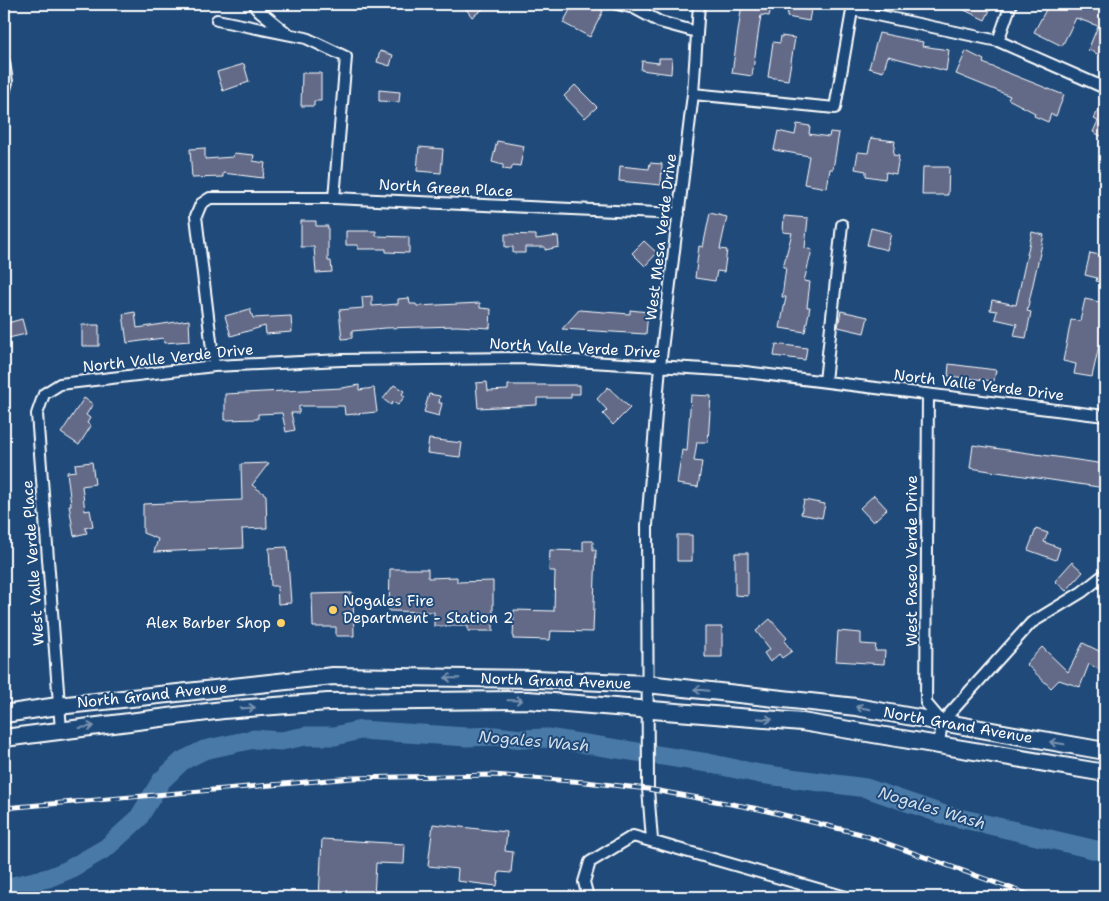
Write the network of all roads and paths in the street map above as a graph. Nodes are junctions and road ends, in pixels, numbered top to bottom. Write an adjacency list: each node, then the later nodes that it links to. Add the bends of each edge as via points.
1 (617, 4): 7 (street, via 634,8 660,22)
2 (699, 4): 7 (street, West Mesa Verde Drive)
3 (1011, 4): 9 (street)
4 (253, 5): 8 (street)
5 (853, 7): 9 (street); 13 (street, via 835,108)
6 (217, 20): 8 (street)
7 (698, 32): 13 (street, West Mesa Verde Drive)
8 (289, 35): 14 (street, via 306,38 346,57)
9 (998, 41): 11 (street)
10 (4, 62): 12 (street)
11 (1105, 88)
12 (4, 93)
13 (694, 94): 15 (street, West Mesa Verde Drive)
14 (334, 198): 15 (street, North Green Place); 17 (street, North Green Place, via 210,198 201,204 196,216)
15 (679, 214): 18 (street, West Mesa Verde Drive)
16 (842, 225): 19 (street)
17 (214, 366): 18 (street, North Valle Verde Drive, via 342,360 526,358); 20 (street, North Valle Verde Drive, via 60,384)
18 (660, 366): 19 (street, North Valle Verde Drive); 24 (street, West Mesa Verde Drive, via 647,525)
19 (825, 381): 21 (street, North Valle Verde Drive)
20 (44, 394): 25 (street, West Valle Verde Place, via 37,414)
21 (928, 394): 22 (street, North Valle Verde Drive); 28 (street, West Paseo Verde Drive, via 926,703)
22 (1105, 416)
23 (1105, 574): 28 (street, via 1030,623)
24 (647, 684): 25 (main road, North Grand Avenue, one-way to 25, via 333,676); 26 (street, West Mesa Verde Drive); 28 (main road, North Grand Avenue, one-way to 24, via 856,707)
25 (58, 706): 27 (main road, North Grand Avenue); 29 (street, West Valle Verde Place)
26 (647, 709): 29 (main road, North Grand Avenue, one-way to 26, via 222,710 328,702 528,700); 31 (main road, North Grand Avenue, one-way to 31, via 802,722); 34 (street, West Mesa Verde Drive)
27 (4, 714)
28 (942, 722): 31 (street); 32 (main road, North Grand Avenue, one-way to 28)
29 (61, 730): 30 (main road, North Grand Avenue)
30 (4, 738)
31 (939, 744): 33 (main road, North Grand Avenue)
32 (1105, 751)
33 (1105, 773)
34 (652, 840): 35 (street, via 633,836 590,862 584,882); 36 (street)
35 (588, 897)
36 (846, 897)

